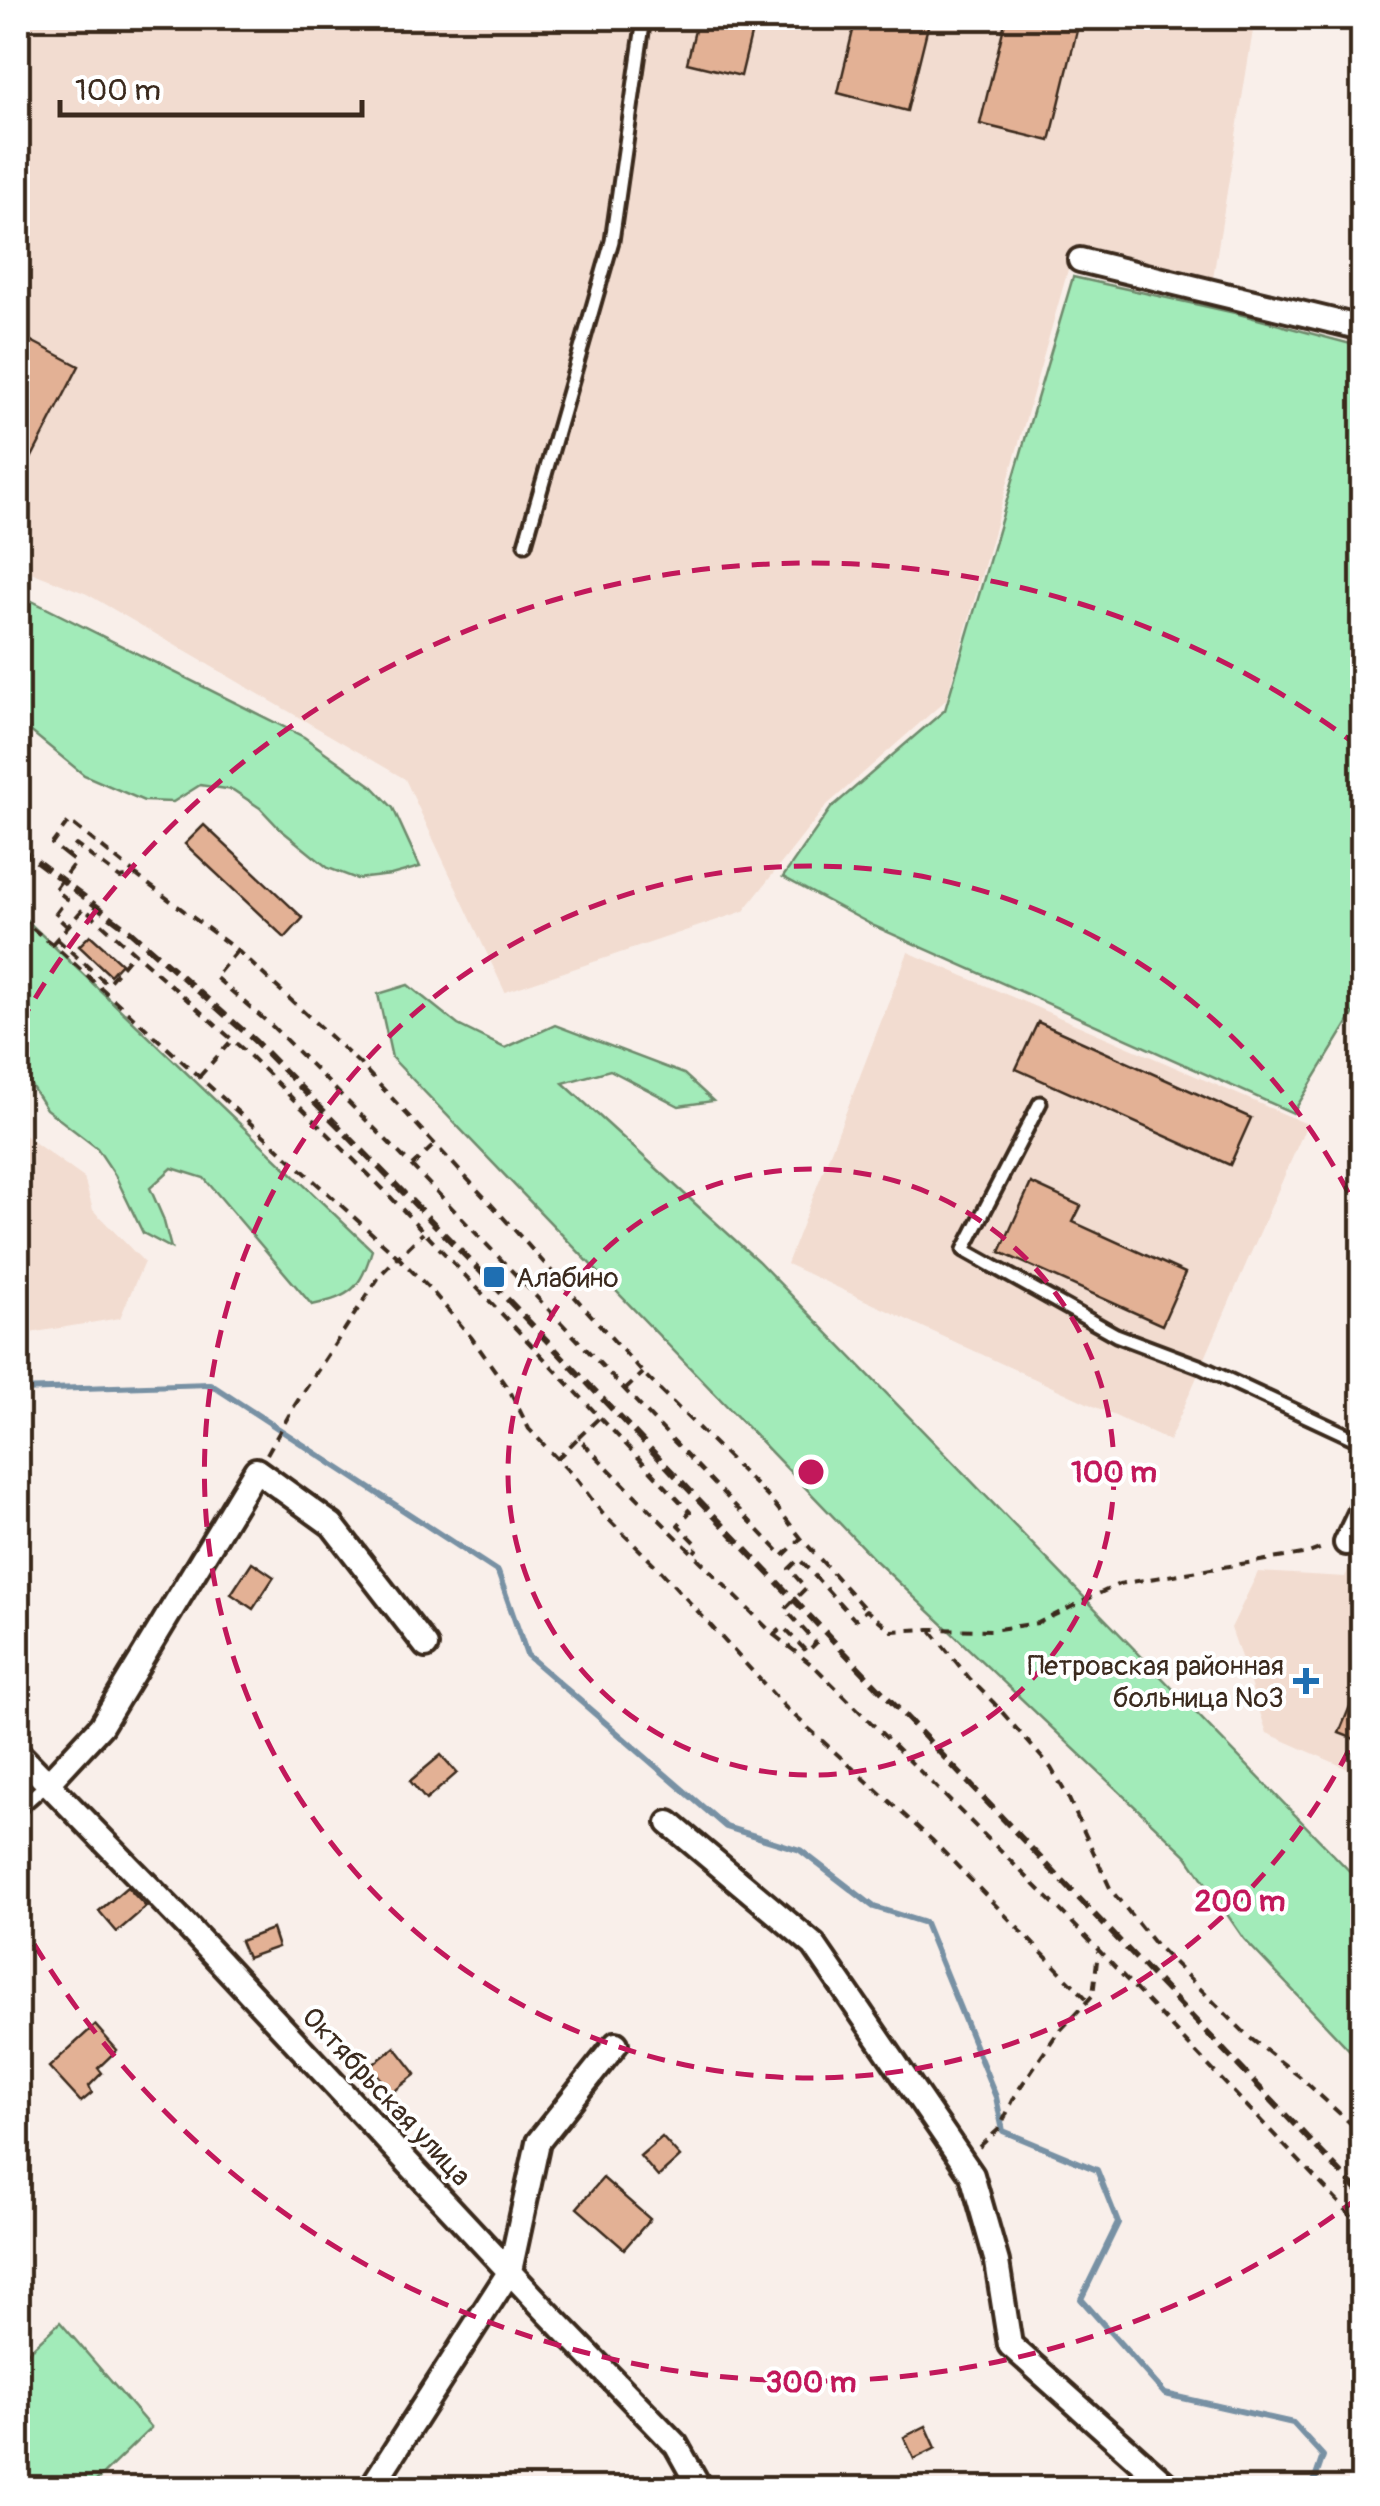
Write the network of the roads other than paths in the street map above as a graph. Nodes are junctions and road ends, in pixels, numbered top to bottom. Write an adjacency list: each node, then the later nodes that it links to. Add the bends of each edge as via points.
1 (644, 18): 4 (lane, via 612,242)
2 (1080, 260): 3 (street)
3 (1362, 328)
4 (525, 544)
5 (1040, 1103): 6 (lane, via 964,1250 1116,1335 1201,1366)
6 (1362, 1442)
7 (1362, 1510): 8 (street)
8 (1346, 1543)
9 (426, 1646): 11 (street, via 332,1525 256,1470 100,1726)
10 (18, 1753): 11 (street, Октябрьская улица)
11 (48, 1783): 12 (lane); 15 (street, Октябрьская улица)
12 (18, 1809)
13 (669, 1824): 18 (street, via 814,1945 972,2176 997,2262 1010,2344)
14 (616, 2044): 15 (street, via 538,2142)
15 (510, 2271): 16 (street); 17 (street, Октябрьская улица, via 676,2444)
16 (371, 2488)
17 (700, 2488)
18 (1170, 2488)

